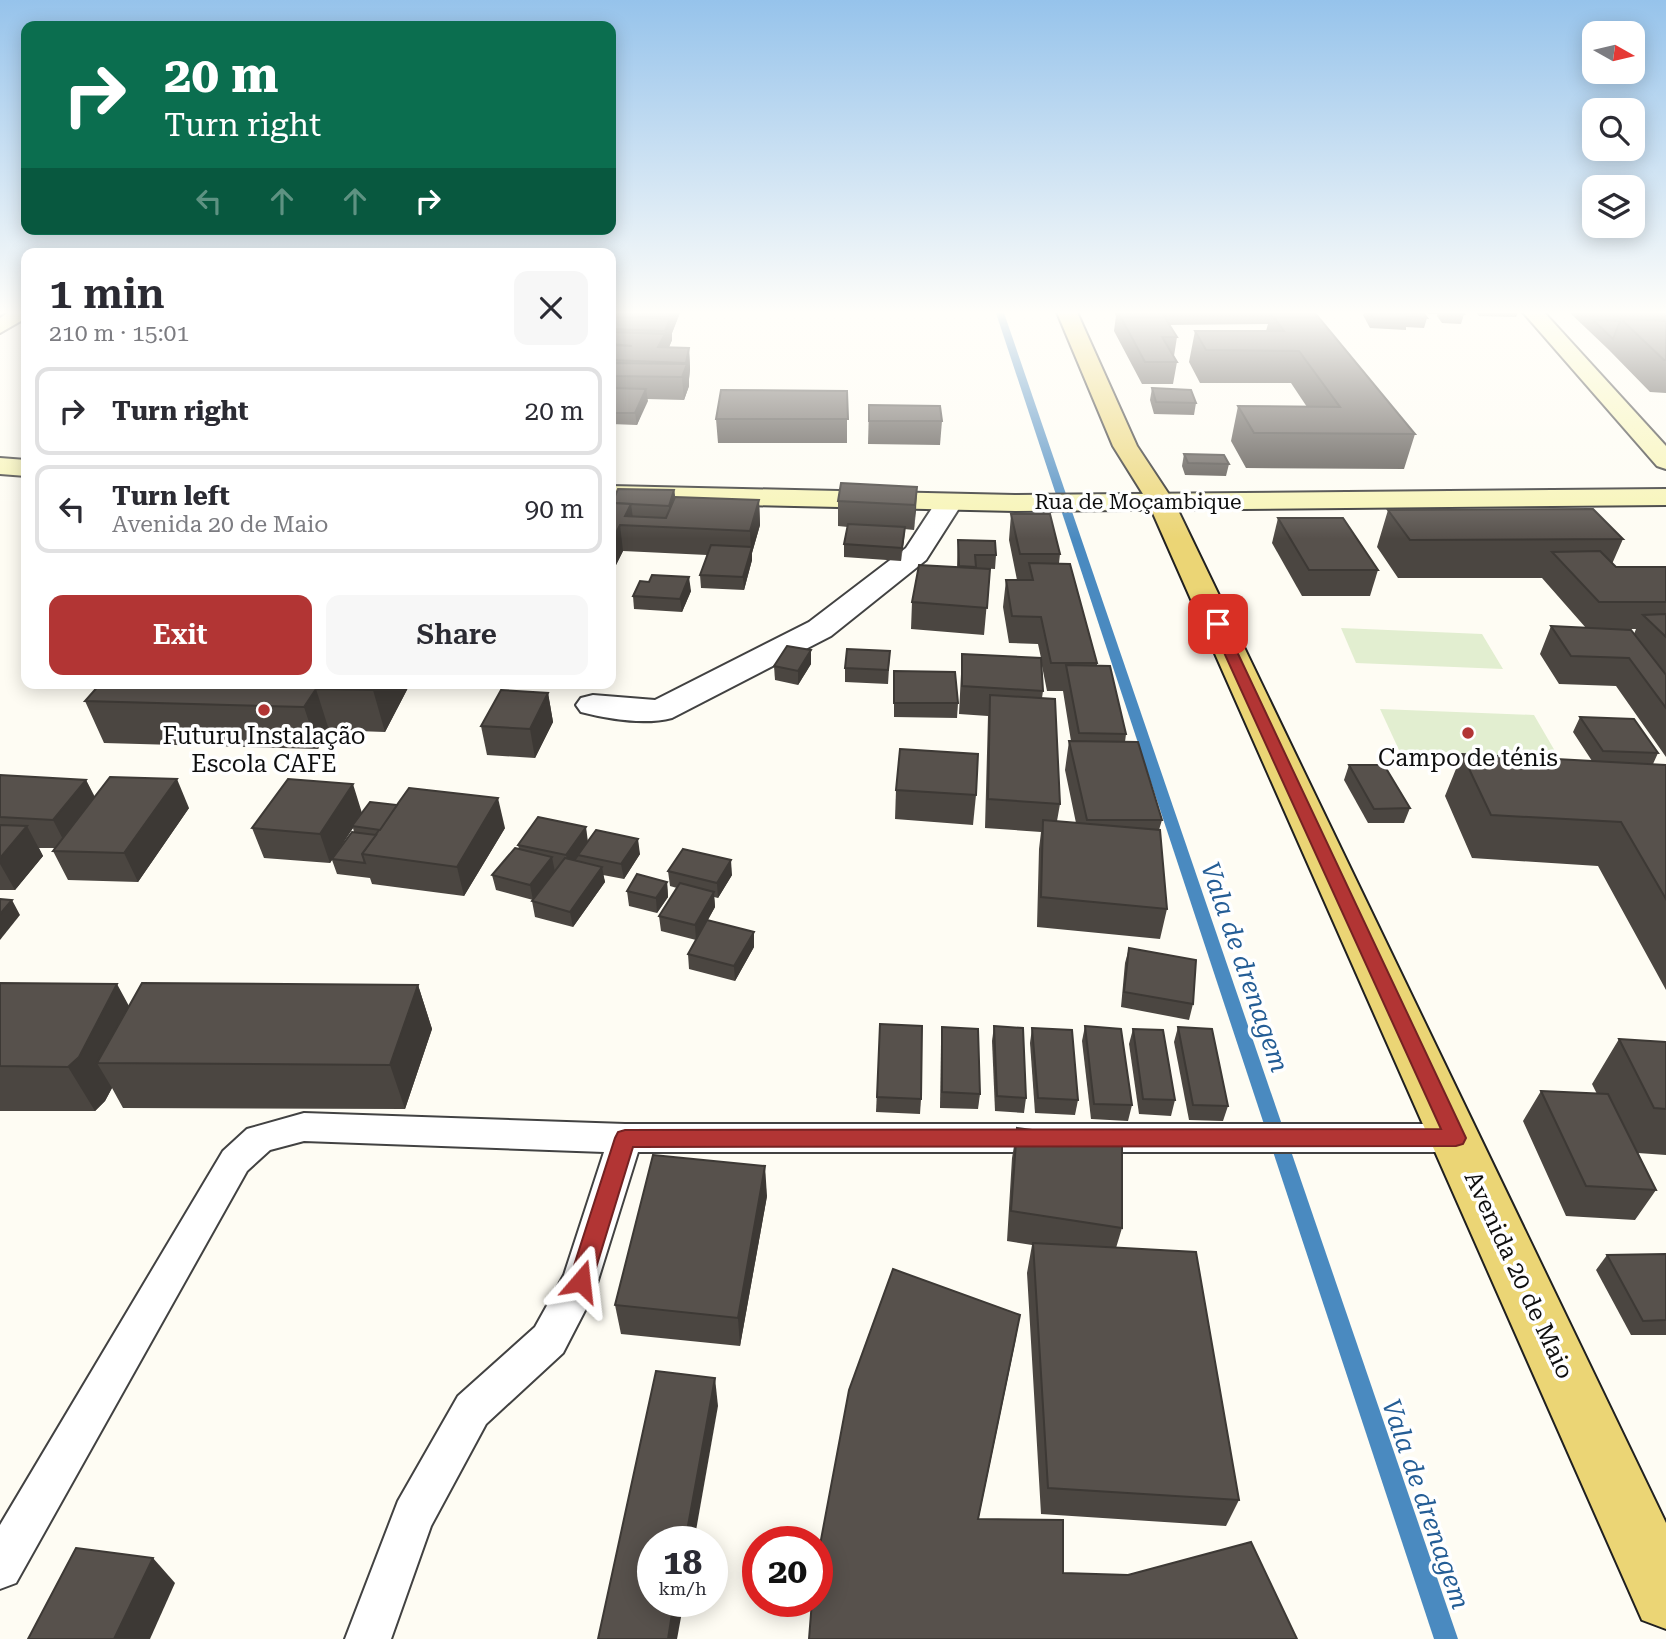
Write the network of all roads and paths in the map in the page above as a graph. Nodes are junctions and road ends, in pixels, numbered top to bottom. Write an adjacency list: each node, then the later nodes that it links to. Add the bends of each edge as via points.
1 (1099, 386): 9 (main road, Avenida 20 de Maio, via 1125,446)
2 (1599, 386): 3 (street)
3 (1666, 461)
4 (0, 467): 5 (street)
5 (21, 468)
6 (616, 494): 8 (street, Rua de Moçambique)
7 (1666, 497): 9 (street, Rua de Moçambique)
8 (950, 502): 9 (street, Rua de Moçambique); 10 (street, via 916,554 820,629 660,710)
9 (1161, 502): 12 (main road, Avenida 20 de Maio)
10 (593, 705)
11 (625, 1138): 12 (lane); 13 (lane, via 304,1127 259,1139 234,1161); 15 (lane, via 581,1281 549,1340 472,1410 413,1516)
12 (1456, 1138): 14 (main road, Avenida 20 de Maio)
13 (0, 1567)
14 (1666, 1596)
15 (368, 1639)

